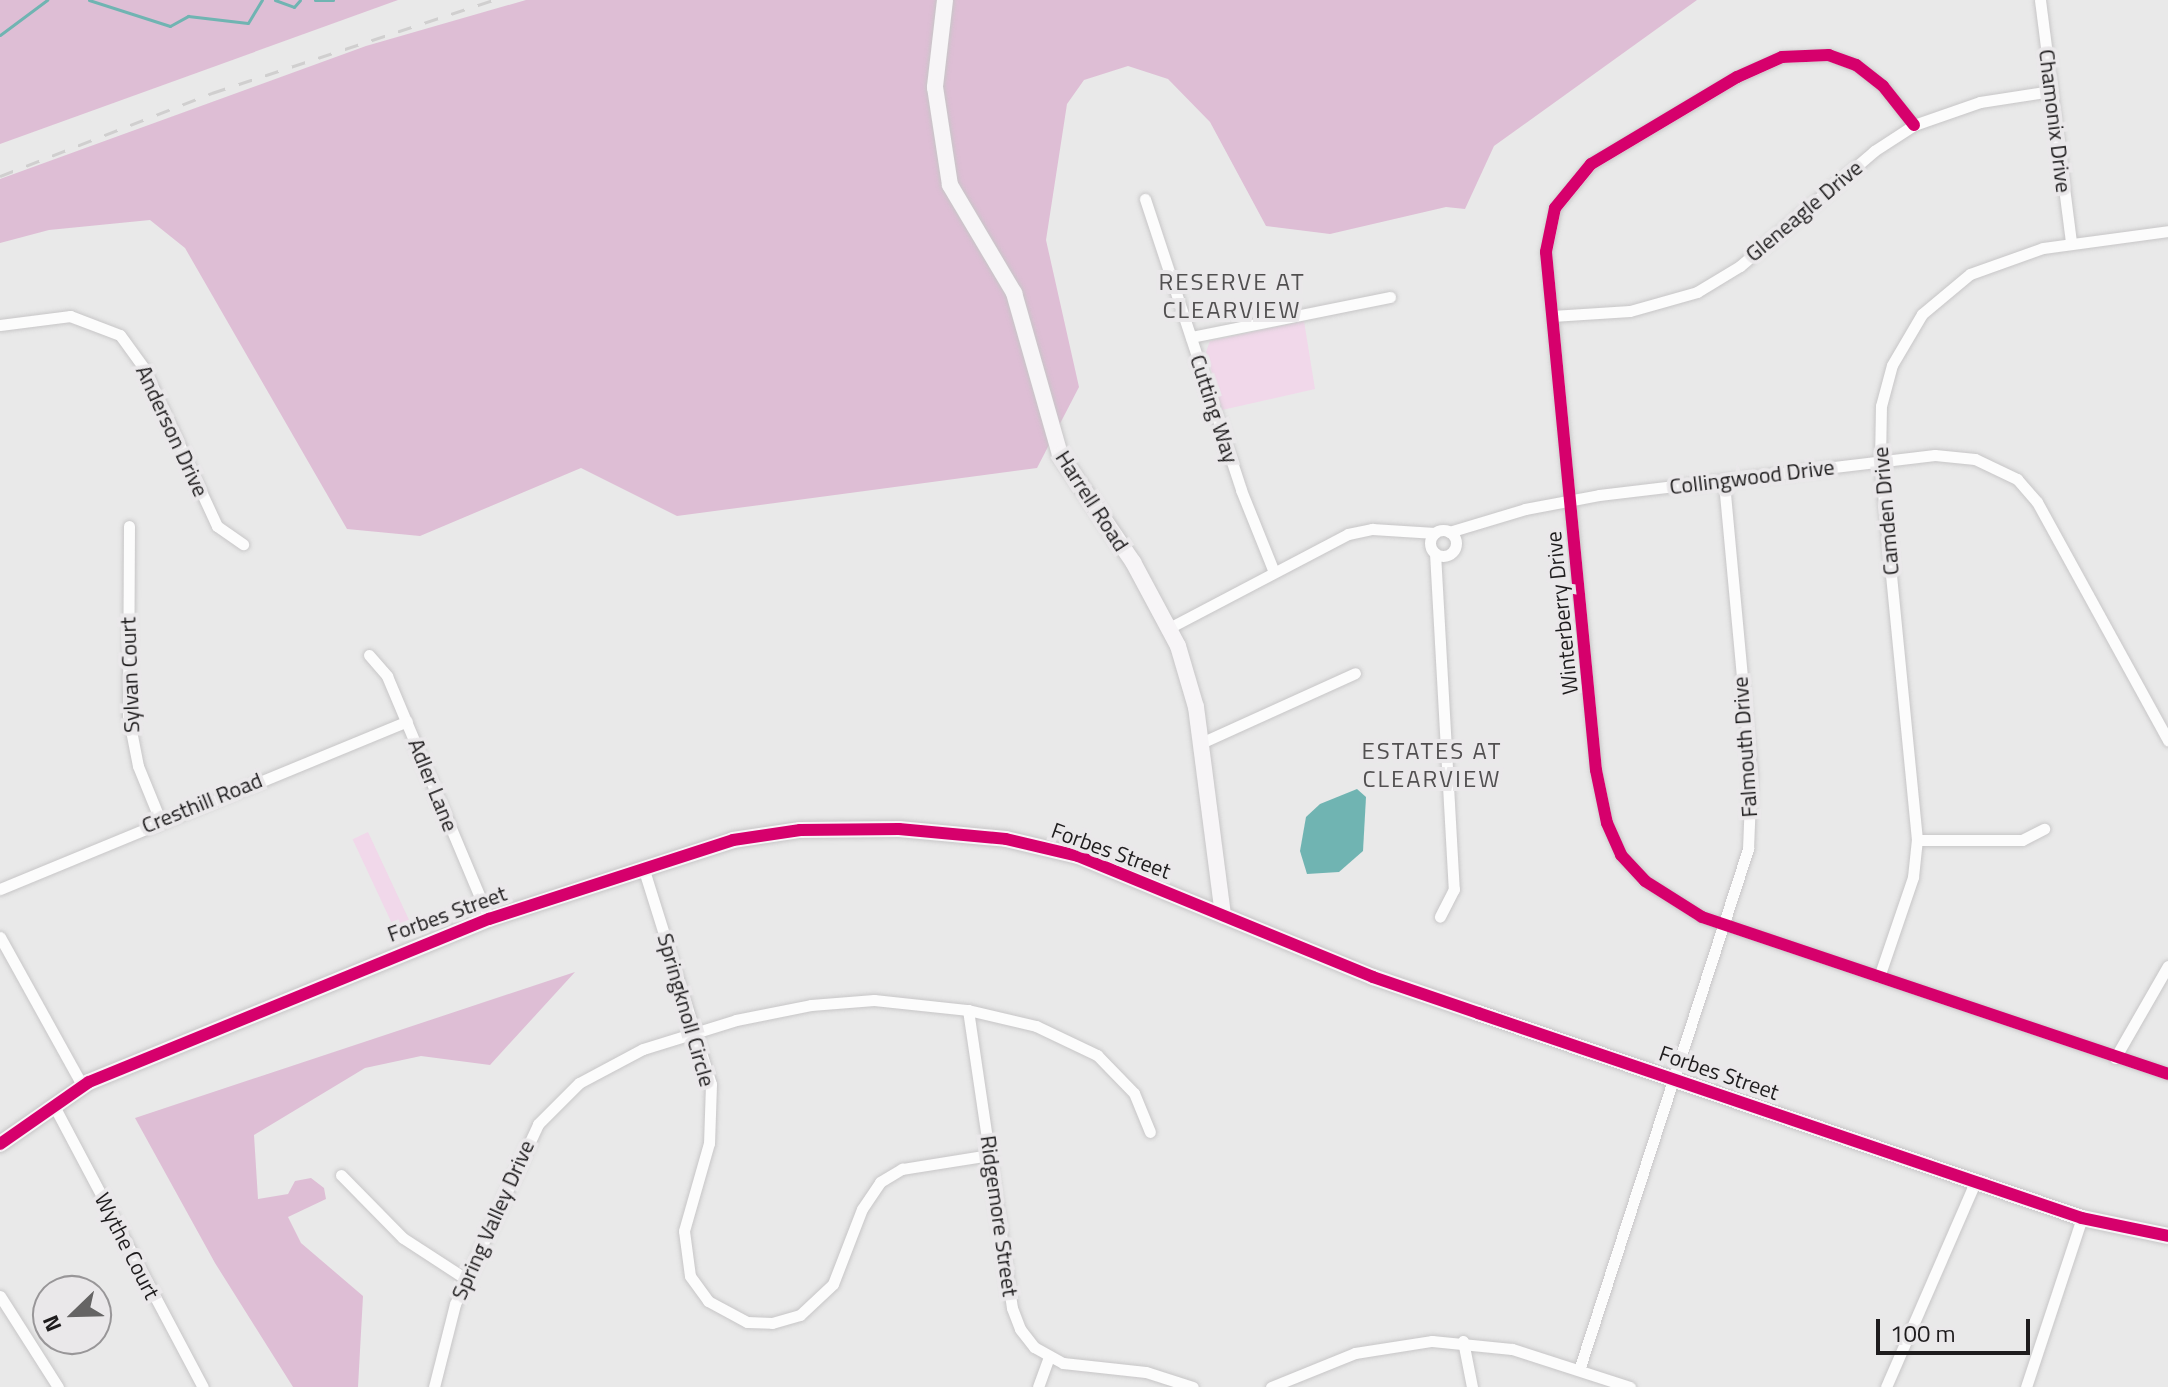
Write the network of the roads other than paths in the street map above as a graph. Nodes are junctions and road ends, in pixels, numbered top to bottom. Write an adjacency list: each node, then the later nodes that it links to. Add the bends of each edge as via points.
1 (945, 0): 20 (street, Harrell Road, via 935,87 950,185 1014,293 1060,455 1133,562)
2 (2040, 0): 3 (street, Chamonix Drive)
3 (2051, 91): 4 (street, Gleneagle Drive, via 1980,102); 7 (street, Chamonix Drive)
4 (1914, 125): 9 (street, Gleneagle Drive, via 1874,151 1740,266 1697,292 1630,311); 9 (street, Winterberry Drive, via 1877,79 1845,59 1812,54 1763,63 1591,164 1572,181 1555,208 1546,239)
5 (1145, 199): 11 (street, Cutting Way)
6 (2168, 231): 7 (street, Camden Drive)
7 (2071, 243): 12 (street, Camden Drive, via 1970,274 1922,314 1901,345 1886,385)
8 (1390, 297): 11 (street)
9 (1552, 316): 14 (street, Winterberry Drive)
10 (0, 325): 17 (street, Anderson Drive, via 70,316 120,335 144,368 217,526)
11 (1191, 337): 19 (street, Cutting Way)
12 (1880, 462): 13 (street, Collingwood Drive); 24 (street, Collingwood Drive, via 1962,456 2017,479 2037,502); 28 (street, Camden Drive)
13 (1724, 481): 14 (street, Collingwood Drive); 34 (street, Falmouth Drive, via 1752,801 1748,849)
14 (1571, 499): 16 (street, Collingwood Drive, via 1470,526); 34 (street, Winterberry Drive, via 1596,770 1607,823 1621,855 1645,881 1681,907)
15 (129, 526): 26 (street, Sylvan Court, via 128,715 138,766)
16 (1452, 537): 18 (street); 18 (street, Collingwood Drive)
17 (243, 544)
18 (1437, 546): 19 (street, via 1412,531 1357,531); 32 (street, via 1454,889)
19 (1274, 572): 20 (street)
20 (1169, 628): 25 (street, Harrell Road, via 1189,677)
21 (369, 655): 23 (street, Adler Lane, via 387,676)
22 (1355, 673): 25 (street)
23 (407, 721): 26 (street, Cresthill Road); 33 (street, Adler Lane)
24 (2168, 740)
25 (1201, 743): 31 (street, Harrell Road)
26 (160, 820): 30 (street, Cresthill Road)
27 (2044, 829): 28 (street, via 2022,840)
28 (1917, 840): 37 (street, Camden Drive, via 1913,877)
29 (643, 867): 31 (street, Forbes Street, via 733,840 800,830 944,832 1078,856); 33 (street, Forbes Street); 39 (street, Springknoll Circle)
30 (0, 889)
31 (1223, 915): 42 (street, Forbes Street, via 1373,977)
32 (1440, 917)
33 (489, 919): 43 (street, Forbes Street)
34 (1726, 926): 37 (street, Winterberry Drive); 42 (street, Falmouth Drive)
35 (0, 937): 43 (street)
36 (2168, 966): 40 (street)
37 (1879, 977): 40 (street, Winterberry Drive)
38 (968, 1010): 39 (street, Spring Valley Drive, via 906,1001 841,1002 774,1011); 45 (street, Spring Valley Drive, via 1036,1026 1097,1055 1134,1093); 47 (street, Ridgemore Street)
39 (697, 1031): 47 (street, Springknoll Circle, via 711,1084 712,1122 687,1214 684,1249 697,1288 732,1317 772,1323 800,1315 823,1297 841,1269 866,1200 891,1175); 52 (street, Spring Valley Drive, via 601,1069 550,1109 528,1140)
40 (2115, 1058): 41 (street, Winterberry Drive)
41 (2168, 1074)
42 (1673, 1079): 49 (street, Forbes Street); 56 (street, Falmouth Drive)
43 (82, 1085): 44 (street, Forbes Street)
44 (53, 1104): 46 (street, Forbes Street); 58 (street, Wythe Court)
45 (1150, 1132)
46 (0, 1144)
47 (989, 1155): 55 (street, Ridgemore Street, via 1012,1308 1028,1341)
48 (341, 1175): 52 (street, via 403,1238)
49 (1975, 1182): 50 (street, Forbes Street); 65 (street)
50 (2082, 1218): 51 (street, Forbes Street); 66 (street)
51 (2168, 1236)
52 (466, 1279): 59 (street, Spring Valley Drive, via 448,1325)
53 (0, 1296): 57 (street)
54 (1463, 1341): 56 (street, via 1512,1349); 62 (street, via 1408,1343 1355,1353); 63 (street)
55 (1049, 1357): 60 (street); 61 (street, Ridgemore Street, via 1081,1368 1146,1372)
56 (1579, 1370): 64 (street)
57 (58, 1387)
58 (203, 1387)
59 (434, 1387)
60 (1038, 1387)
61 (1193, 1387)
62 (1271, 1387)
63 (1472, 1387)
64 (1630, 1387)
65 (1886, 1387)
66 (2026, 1387)

